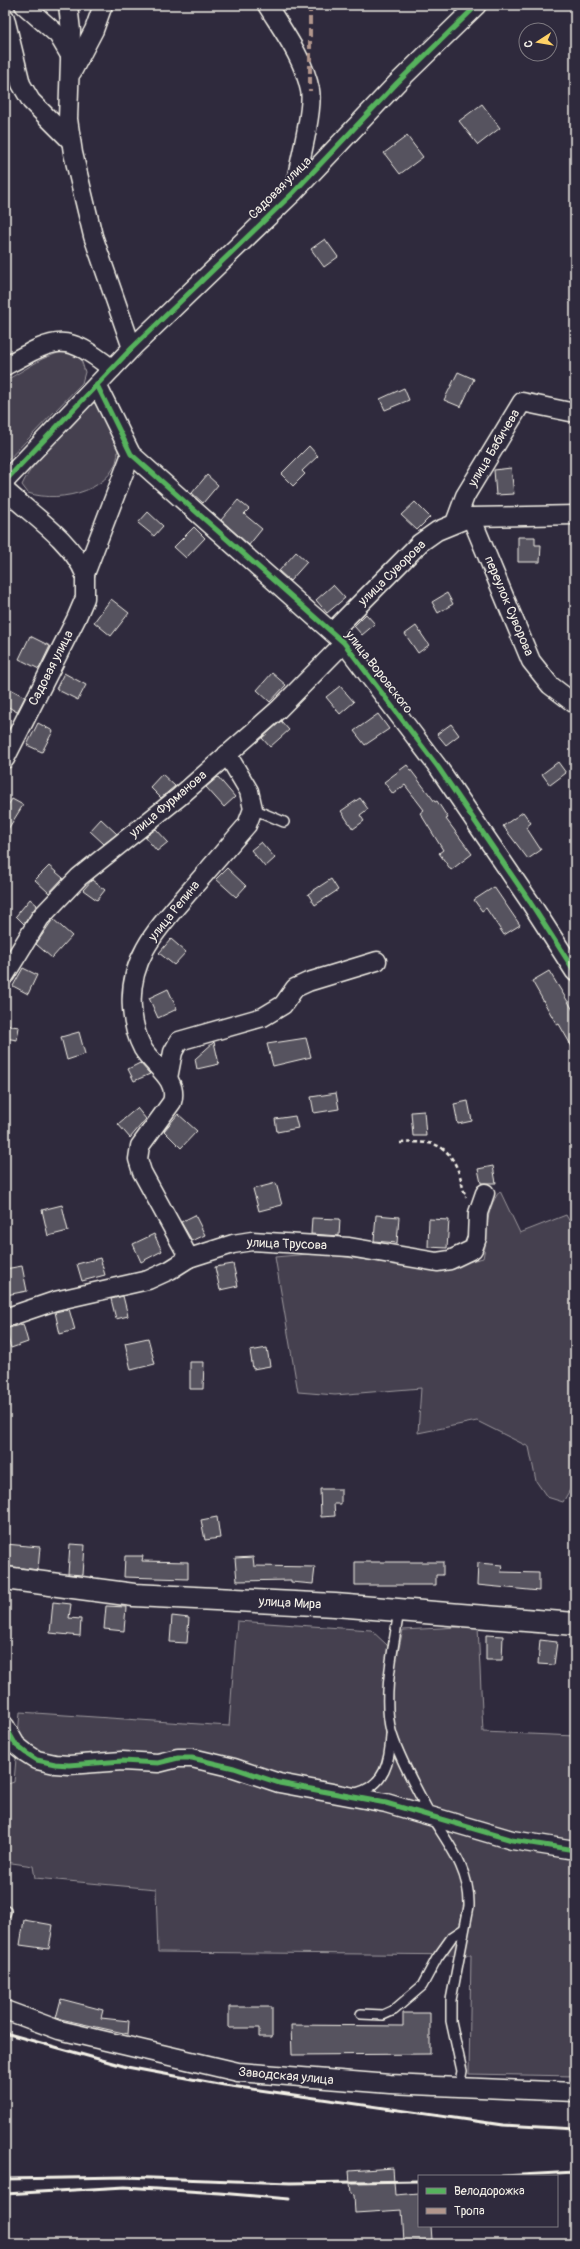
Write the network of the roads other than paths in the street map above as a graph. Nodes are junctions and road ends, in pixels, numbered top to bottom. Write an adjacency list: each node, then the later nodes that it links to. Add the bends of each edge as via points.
1 (24, 5): 7 (street, via 58,35)
2 (68, 5): 7 (street)
3 (103, 5): 7 (street, via 94,30)
4 (267, 5): 9 (street, via 291,44 310,91)
5 (477, 5): 9 (street, Садовая улица, via 397,82)
6 (5, 18): 8 (street, via 21,84 31,101)
7 (71, 66): 8 (street, via 68,94)
8 (71, 141): 10 (street, via 93,236)
9 (293, 193): 10 (street, Садовая улица)
10 (132, 348): 12 (street, Садовая улица)
11 (5, 366): 12 (street, via 57,341 77,345)
12 (112, 369): 13 (street, Садовая улица)
13 (97, 386): 15 (street, улица Воровского); 16 (street, Садовая улица)
14 (575, 413): 19 (street, улица Бабичева, via 522,402 465,496)
15 (131, 454): 20 (street, Садовая улица); 21 (street, улица Воровского)
16 (5, 481)
17 (5, 490): 20 (street, Садовая улица, via 68,546 79,560)
18 (575, 515): 19 (street, улица Суворова)
19 (463, 520): 21 (street, улица Суворова, via 437,531 420,543); 22 (street, переулок Суворова, via 531,661 550,685)
20 (85, 574): 24 (street, Садовая улица, via 85,598 76,619)
21 (339, 637): 23 (street, улица Фурманова, via 278,710); 28 (street, улица Воровского, via 438,767)
22 (575, 704)
23 (227, 754): 25 (street, via 249,791); 29 (street, улица Фурманова, via 79,876 40,918)
24 (5, 759)
25 (253, 809): 26 (lane); 30 (street, улица Репина, via 247,825 158,927 145,948 132,981 134,1025 144,1050)
26 (284, 822)
27 (377, 961): 30 (street, улица Репина, via 295,988 283,1005 263,1017 178,1041)
28 (575, 972)
29 (5, 975)
30 (168, 1078): 32 (street, улица Репина, via 174,1096 172,1102 140,1146 138,1159 142,1172)
31 (485, 1193): 32 (street, улица Трусова, via 478,1213 477,1238 473,1249 450,1260 437,1262 349,1247 252,1241 233,1244)
32 (189, 1258): 33 (street, улица Трусова, via 148,1280 55,1300)
33 (5, 1318)
34 (5, 1578): 35 (street, улица Мира, via 134,1595)
35 (400, 1610): 36 (street, улица Мира); 38 (lane, via 387,1703)
36 (575, 1624)
37 (5, 1726): 39 (street, via 16,1745 26,1753 38,1760 55,1764 69,1766 122,1761 158,1763 178,1758 192,1758 279,1783)
38 (391, 1733): 39 (lane, via 389,1762 384,1774 365,1791); 40 (lane)
39 (345, 1795): 40 (street)
40 (432, 1816): 41 (street, via 512,1840); 42 (lane, via 463,1868 469,1891)
41 (575, 1850)
42 (464, 1928): 44 (lane, via 452,1937 422,1986 394,2010 383,2015); 45 (lane, via 451,2000 451,2021 462,2071)
43 (5, 2010): 45 (street, Заводская улица, via 59,2030 238,2072)
44 (361, 2014)
45 (459, 2087): 46 (street, Заводская улица)
46 (575, 2092)

